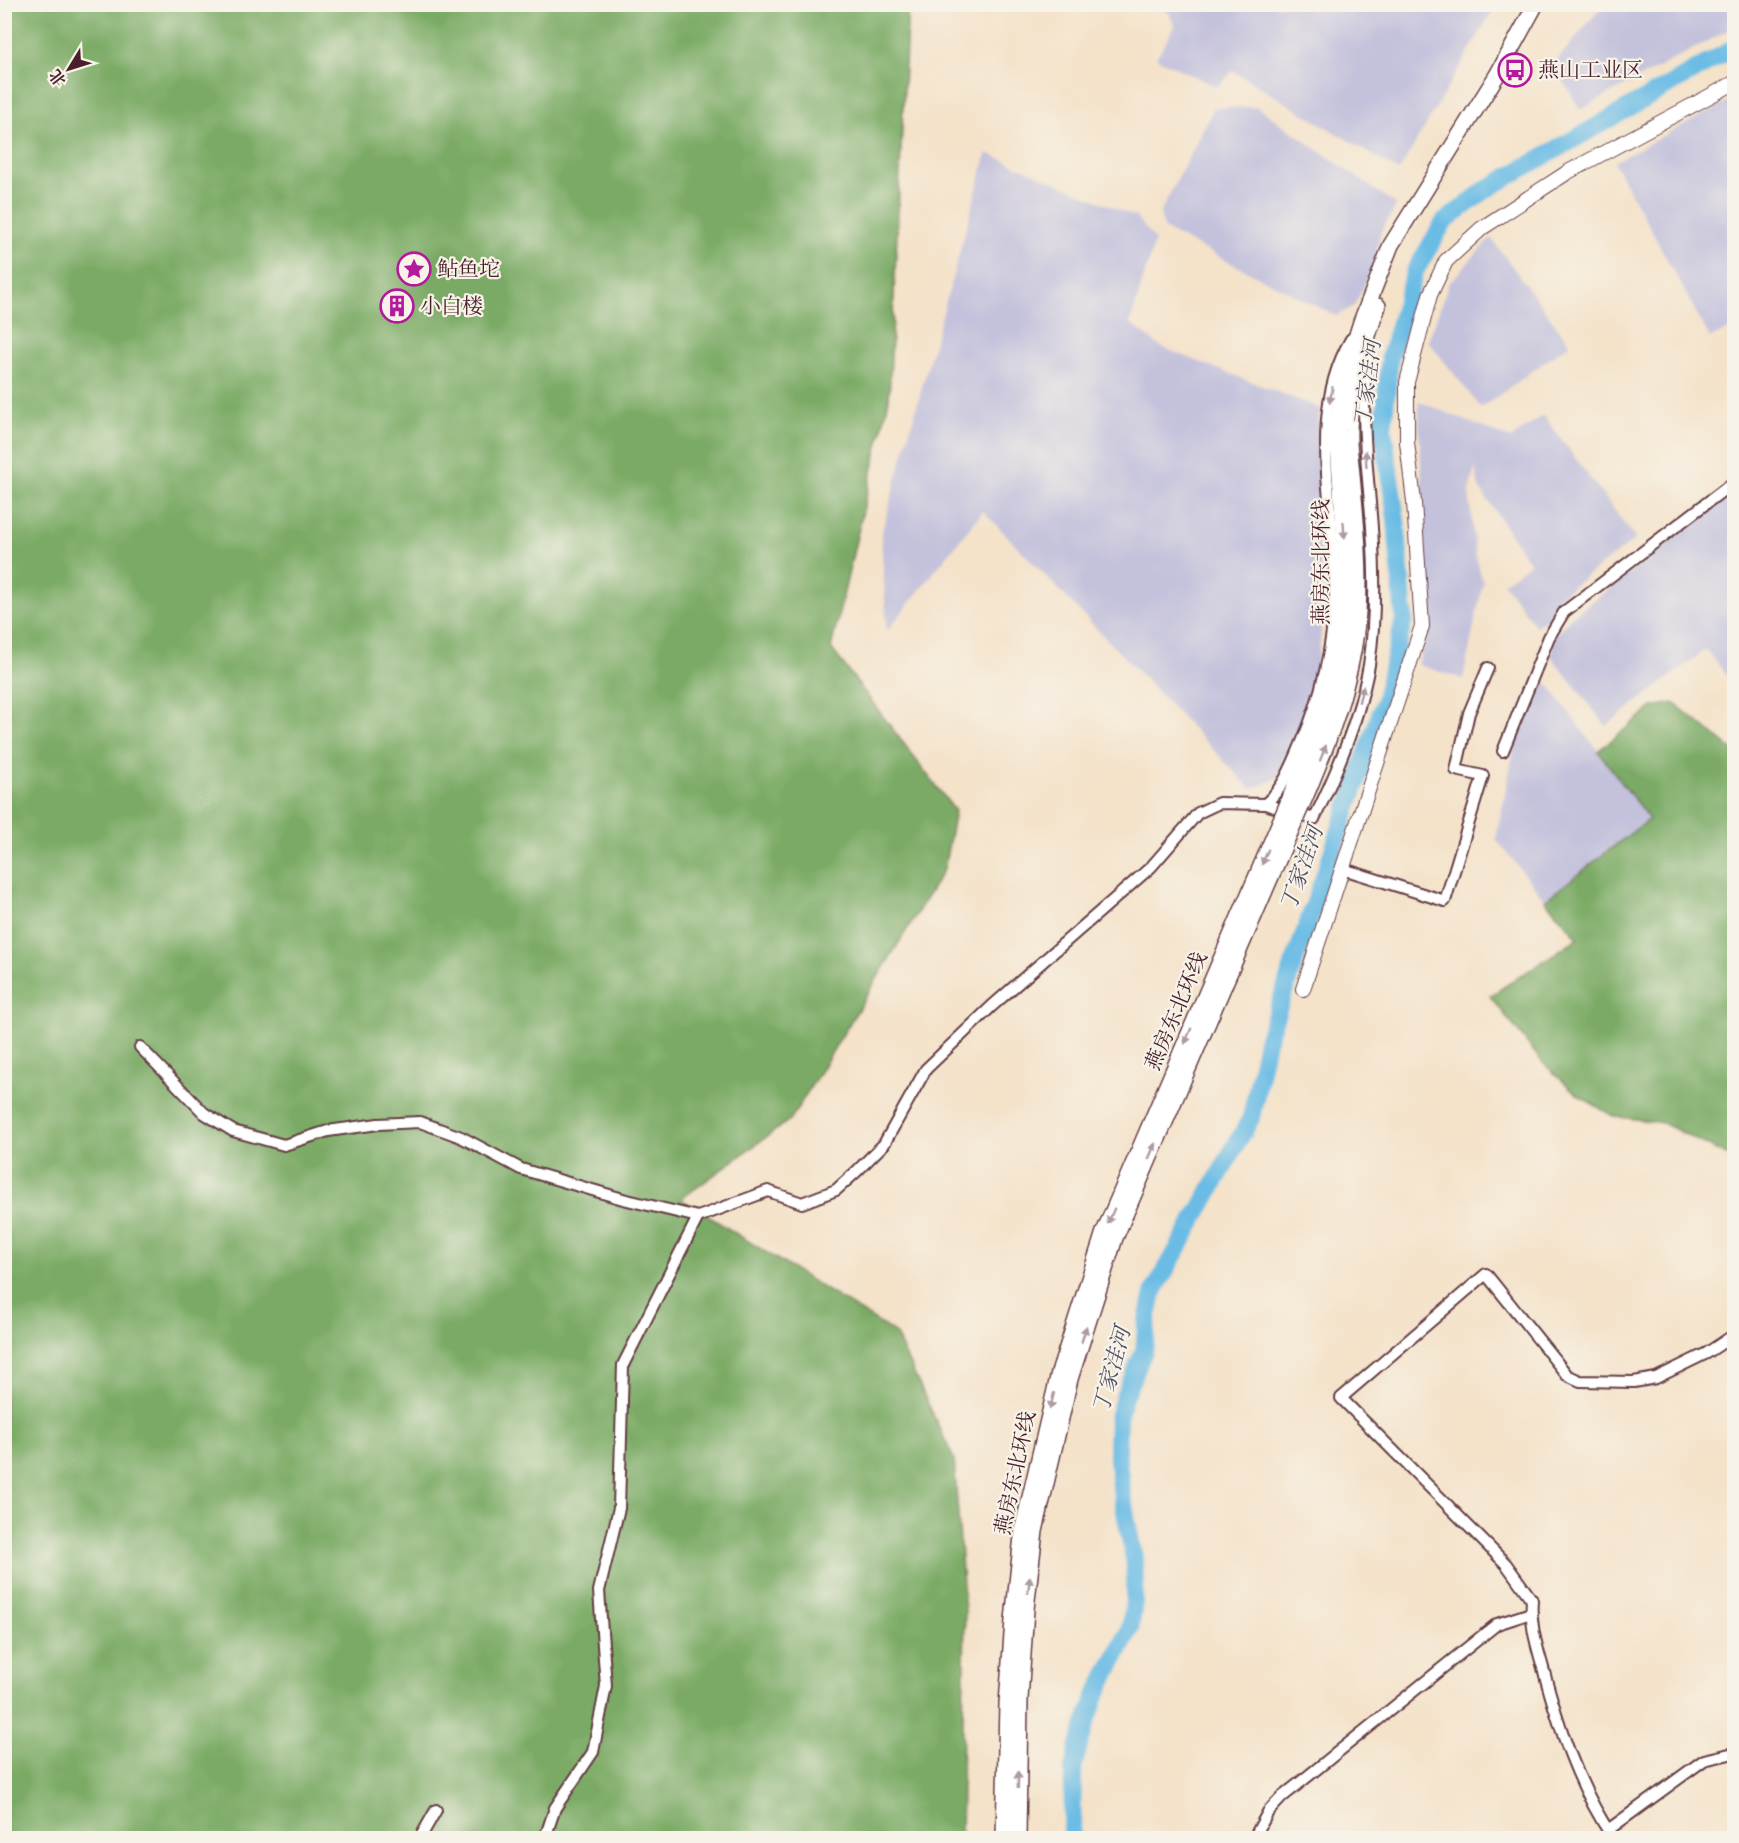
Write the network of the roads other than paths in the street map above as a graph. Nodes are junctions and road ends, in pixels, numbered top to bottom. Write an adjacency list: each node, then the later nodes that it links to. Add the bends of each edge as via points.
1 (1536, 4): 3 (main road, 燕房东北环线, via 1497,75 1391,245)
2 (1734, 83): 9 (street, via 1568,172 1482,228 1446,261 1430,295 1407,382 1407,442 1422,626)
3 (1368, 319): 7 (street, one-way to 7, via 1344,352 1331,393 1326,453 1335,595 1321,688 1282,785); 7 (street, one-way to 3, via 1314,819 1353,725 1369,665 1374,607 1364,390); 8 (main road, 燕房东北环线, via 1346,370 1337,431 1346,559 1341,648)
4 (1734, 482): 6 (street, via 1564,612 1549,637)
5 (1488, 668): 9 (street, via 1469,712 1456,770 1484,776 1445,901)
6 (1503, 751)
7 (1265, 804): 12 (street, via 1219,803 1198,813 1151,867 926,1069 884,1144 836,1190 802,1203 768,1191)
8 (1294, 805): 20 (main road, 燕房东北环线, one-way to 20, bridge, via 1104,1232 1059,1373 1023,1527 1007,1704); 21 (main road, 燕房东北环线, one-way to 8, bridge, via 1026,1609 1035,1531 1070,1379 1115,1238)
9 (1342, 869): 10 (street)
10 (1303, 989)
11 (140, 1047): 12 (street, via 204,1113 233,1131 284,1145 328,1131 420,1122 460,1137 521,1169)
12 (698, 1217): 19 (street, via 623,1365 619,1508 599,1591 606,1686 593,1752 555,1808)
13 (1734, 1335): 14 (street, via 1656,1378 1634,1382 1580,1381 1567,1376 1486,1274 1341,1398 1506,1564 1532,1600)
14 (1531, 1613): 17 (street, via 1557,1722 1585,1791); 22 (street, via 1497,1624 1282,1797 1268,1812)
15 (1734, 1753): 17 (street, via 1704,1760)
16 (436, 1810): 18 (street)
17 (1610, 1834)
18 (420, 1839)
19 (545, 1839)
20 (1005, 1839)
21 (1018, 1839)
22 (1254, 1839)

